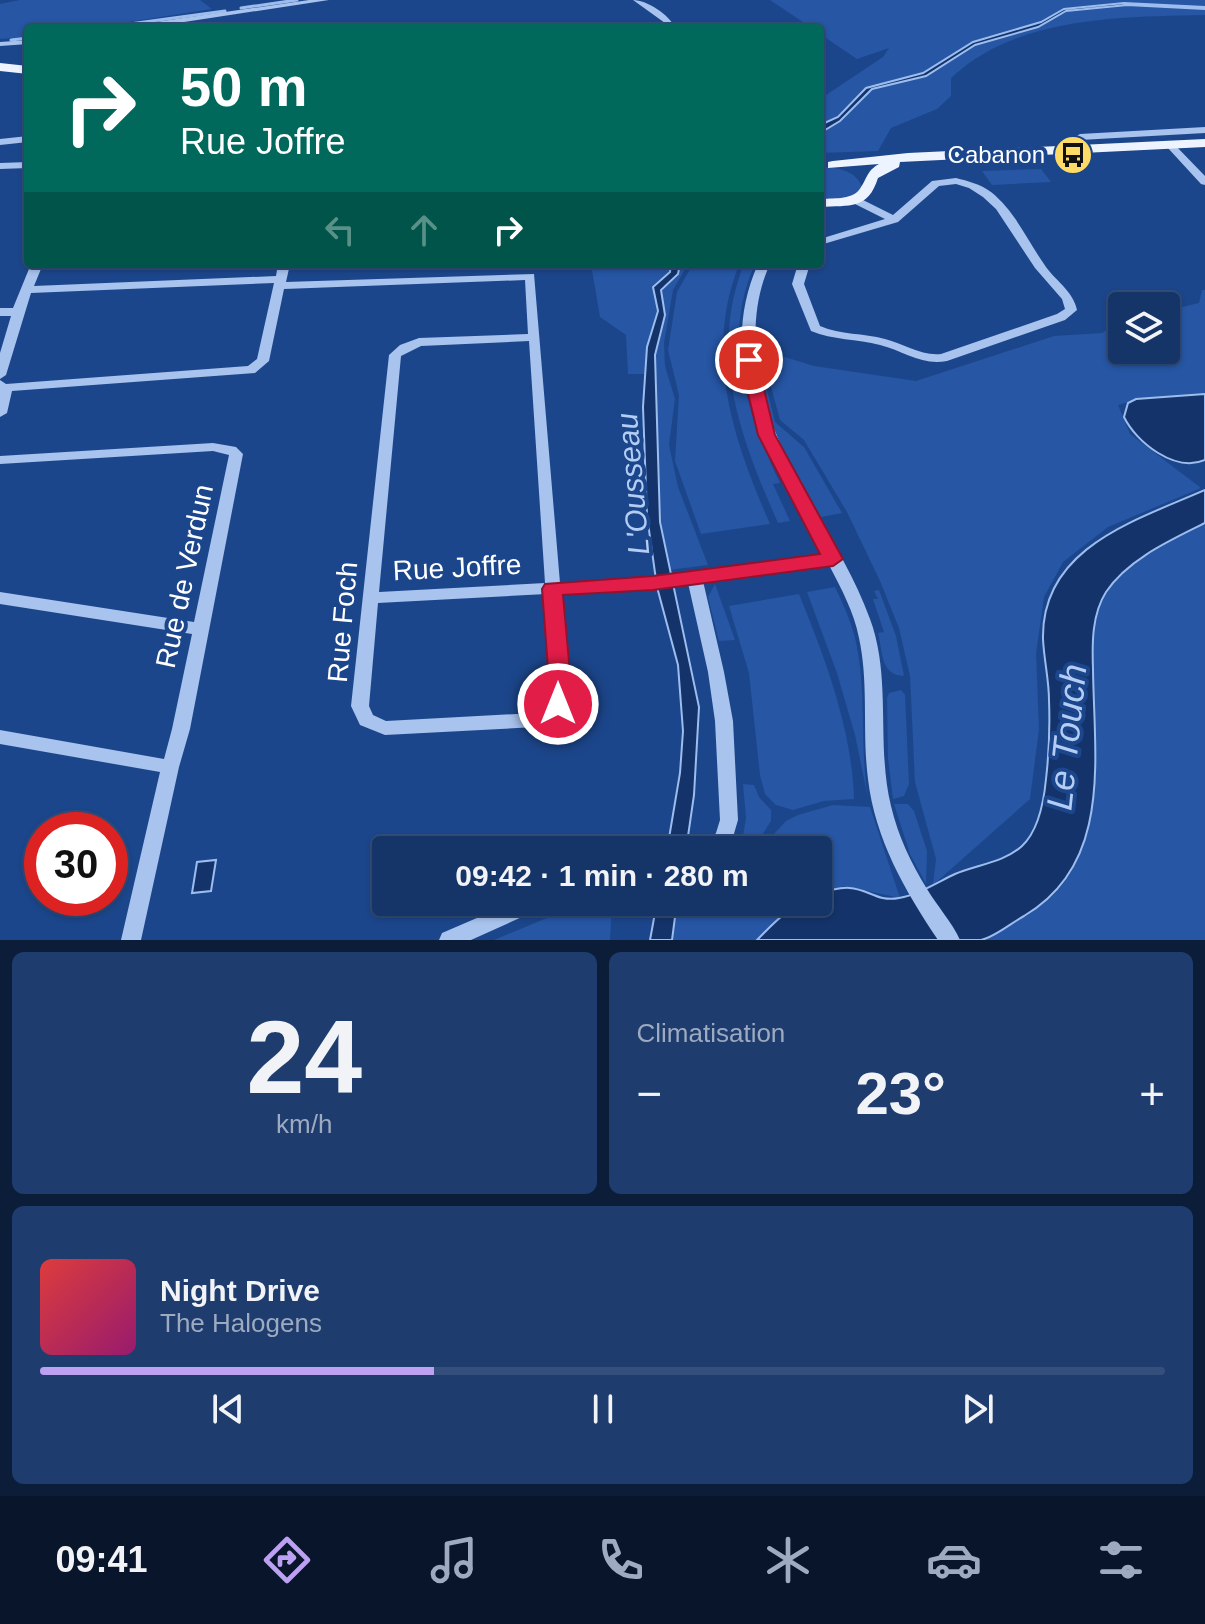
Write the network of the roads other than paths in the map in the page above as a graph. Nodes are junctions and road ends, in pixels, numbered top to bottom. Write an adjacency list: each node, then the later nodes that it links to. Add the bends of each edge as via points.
1 (325, 0): 3 (street)
2 (637, 0): 4 (street)
3 (156, 24)
4 (670, 24)
5 (23, 43): 6 (street)
6 (0, 45)
7 (0, 67): 8 (main road)
8 (24, 70)
9 (1205, 130): 14 (street, via 1080,137)
10 (24, 139): 11 (street)
11 (0, 142)
12 (1205, 143): 13 (main road)
13 (1170, 145): 14 (main road); 20 (street)
14 (1091, 149): 15 (main road)
15 (934, 157): 16 (main road); 19 (main road, via 884,167)
16 (827, 164): 19 (main road, via 856,171)
17 (24, 165): 18 (street)
18 (0, 166)
19 (868, 182): 21 (main road, via 865,195)
20 (1205, 182)
21 (855, 200): 22 (main road); 23 (street)
22 (824, 205)
23 (894, 220): 24 (street); 28 (street, via 936,183 960,184 982,193 1003,208 1038,265 1069,299 1071,310 943,358 925,359 880,341 815,328 798,284)
24 (824, 241)
25 (35, 268): 31 (street)
26 (283, 268): 30 (street)
27 (763, 268): 38 (street, via 749,316 752,383 776,457)
28 (803, 268)
29 (532, 270): 30 (street); 34 (street, Rue Foch)
30 (280, 283): 31 (street); 35 (street, via 263,361 251,370)
31 (26, 290): 33 (street)
32 (0, 312): 33 (street)
33 (18, 312): 35 (street)
34 (535, 337): 40 (street, Rue Foch); 42 (street, Rue Foch, via 419,342 395,355)
35 (1, 384): 36 (street, via 6,397)
36 (0, 413)
37 (0, 460): 43 (street, Rue de Verdun, via 231,450 237,460)
38 (833, 559): 39 (street, Rue Joffre); 50 (street, via 863,621 870,657 874,755 890,838 913,889)
39 (695, 578): 40 (street, Rue Joffre); 46 (street, via 724,721 729,820)
40 (553, 589): 42 (street, Rue Joffre); 42 (street, Rue Foch, via 561,695 553,712 536,720 385,728 366,720 360,706)
41 (0, 598): 43 (street)
42 (371, 598)
43 (200, 629): 45 (street, Rue de Verdun)
44 (0, 737): 45 (street)
45 (170, 767): 48 (street, Rue de Verdun)
46 (724, 836)
47 (503, 916): 49 (street)
48 (131, 940)
49 (449, 940)
50 (950, 940)

